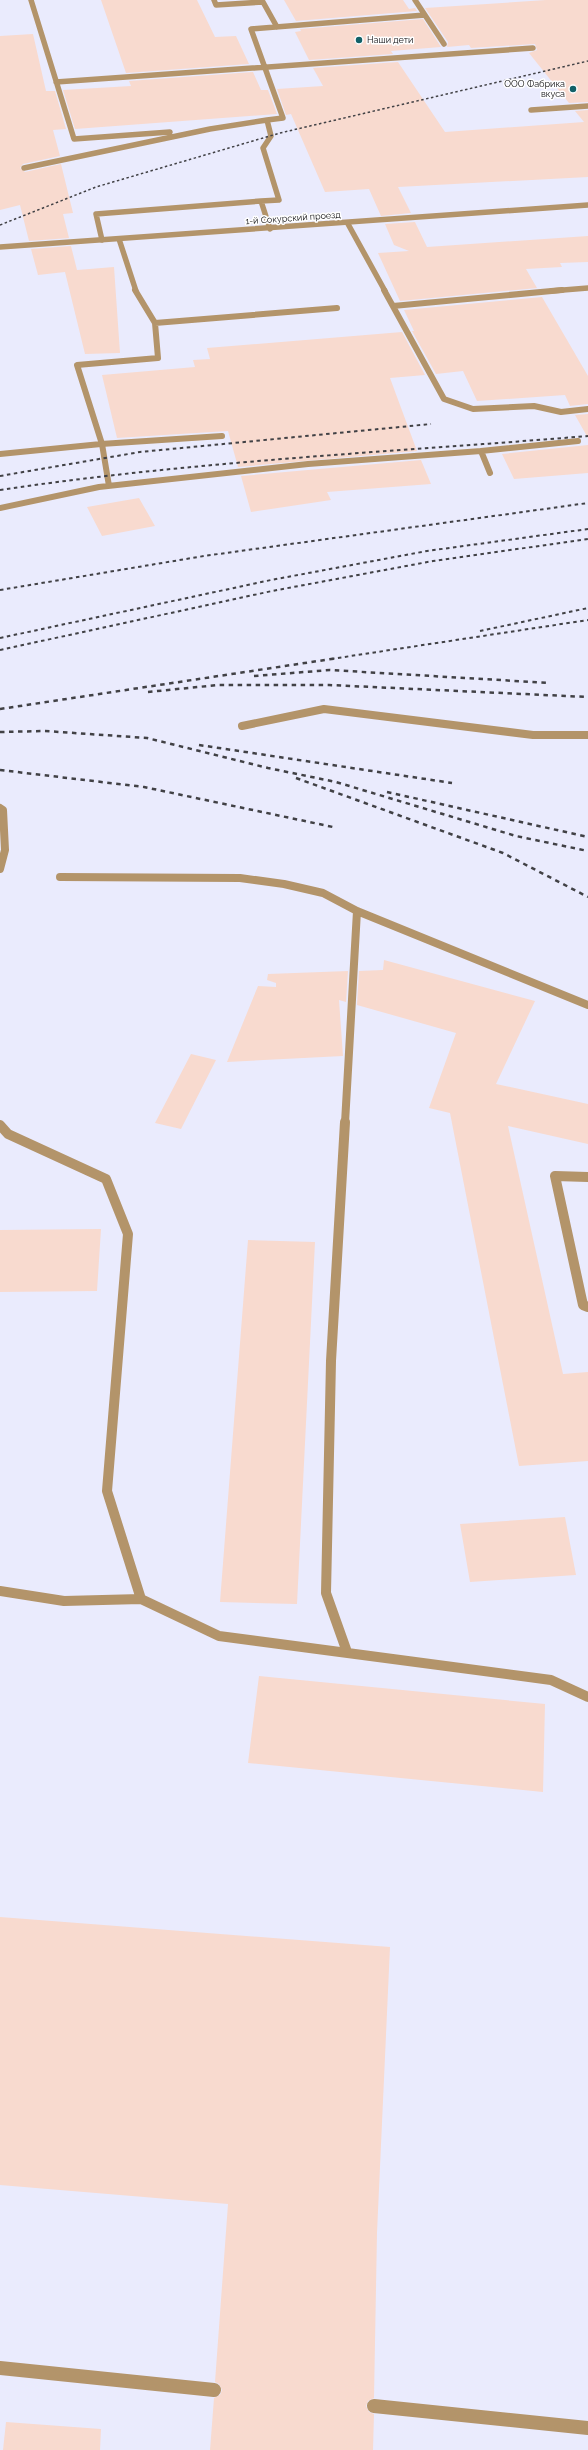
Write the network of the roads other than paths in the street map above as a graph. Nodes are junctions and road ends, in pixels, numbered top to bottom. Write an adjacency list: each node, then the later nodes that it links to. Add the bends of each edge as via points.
1 (31, 0): 10 (street)
2 (214, 0): 4 (street, via 216,5)
3 (415, 0): 5 (street)
4 (262, 1): 6 (street)
5 (425, 15): 6 (street); 7 (street)
6 (277, 27): 9 (street, via 250,29)
7 (444, 44)
8 (533, 48): 9 (street)
9 (264, 66): 10 (street); 13 (street, via 283,118)
10 (56, 82): 14 (street, via 74,139)
11 (588, 106): 12 (street)
12 (531, 110)
13 (267, 120): 14 (street); 16 (street, via 271,136 263,148 279,200)
14 (210, 129): 15 (street)
15 (24, 168)
16 (261, 201): 19 (street); 21 (street, via 96,214)
17 (588, 205): 18 (street, 1-й Сокурский проезд)
18 (348, 224): 19 (street, 1-й Сокурский проезд); 24 (street)
19 (270, 229): 20 (street, 1-й Сокурский проезд)
20 (119, 239): 21 (street, 1-й Сокурский проезд); 26 (street, via 135,290)
21 (102, 240): 22 (street, 1-й Сокурский проезд)
22 (0, 247)
23 (588, 288): 24 (street)
24 (393, 306): 27 (street, via 444,399 474,409 534,406 561,412)
25 (337, 308): 26 (street)
26 (155, 323): 30 (street, via 158,358 77,365)
27 (588, 409)
28 (222, 436): 30 (street)
29 (578, 441): 31 (street)
30 (101, 444): 32 (street); 34 (street, via 110,476)
31 (481, 451): 33 (street); 34 (street, via 308,464)
32 (0, 454)
33 (490, 473)
34 (109, 486): 35 (street)
35 (0, 508)
36 (242, 726): 37 (street, via 324,709 533,735)
37 (588, 735)
38 (0, 808): 39 (street, via 5,850)
39 (0, 869)
40 (60, 877): 41 (street, via 240,878 323,893)
41 (357, 911): 42 (street); 48 (street, via 331,1361 326,1593)
42 (588, 1005)
43 (0, 1125): 47 (street, via 8,1134 106,1179 128,1234 107,1491)
44 (588, 1177): 45 (street, via 555,1176 583,1305)
45 (588, 1307)
46 (0, 1592): 47 (street, via 64,1601)
47 (141, 1599): 48 (street, via 219,1636)
48 (347, 1652): 49 (street, via 551,1680)
49 (588, 1697)
50 (0, 2368): 51 (street)
51 (214, 2390)
52 (374, 2406): 53 (street)
53 (588, 2428)

